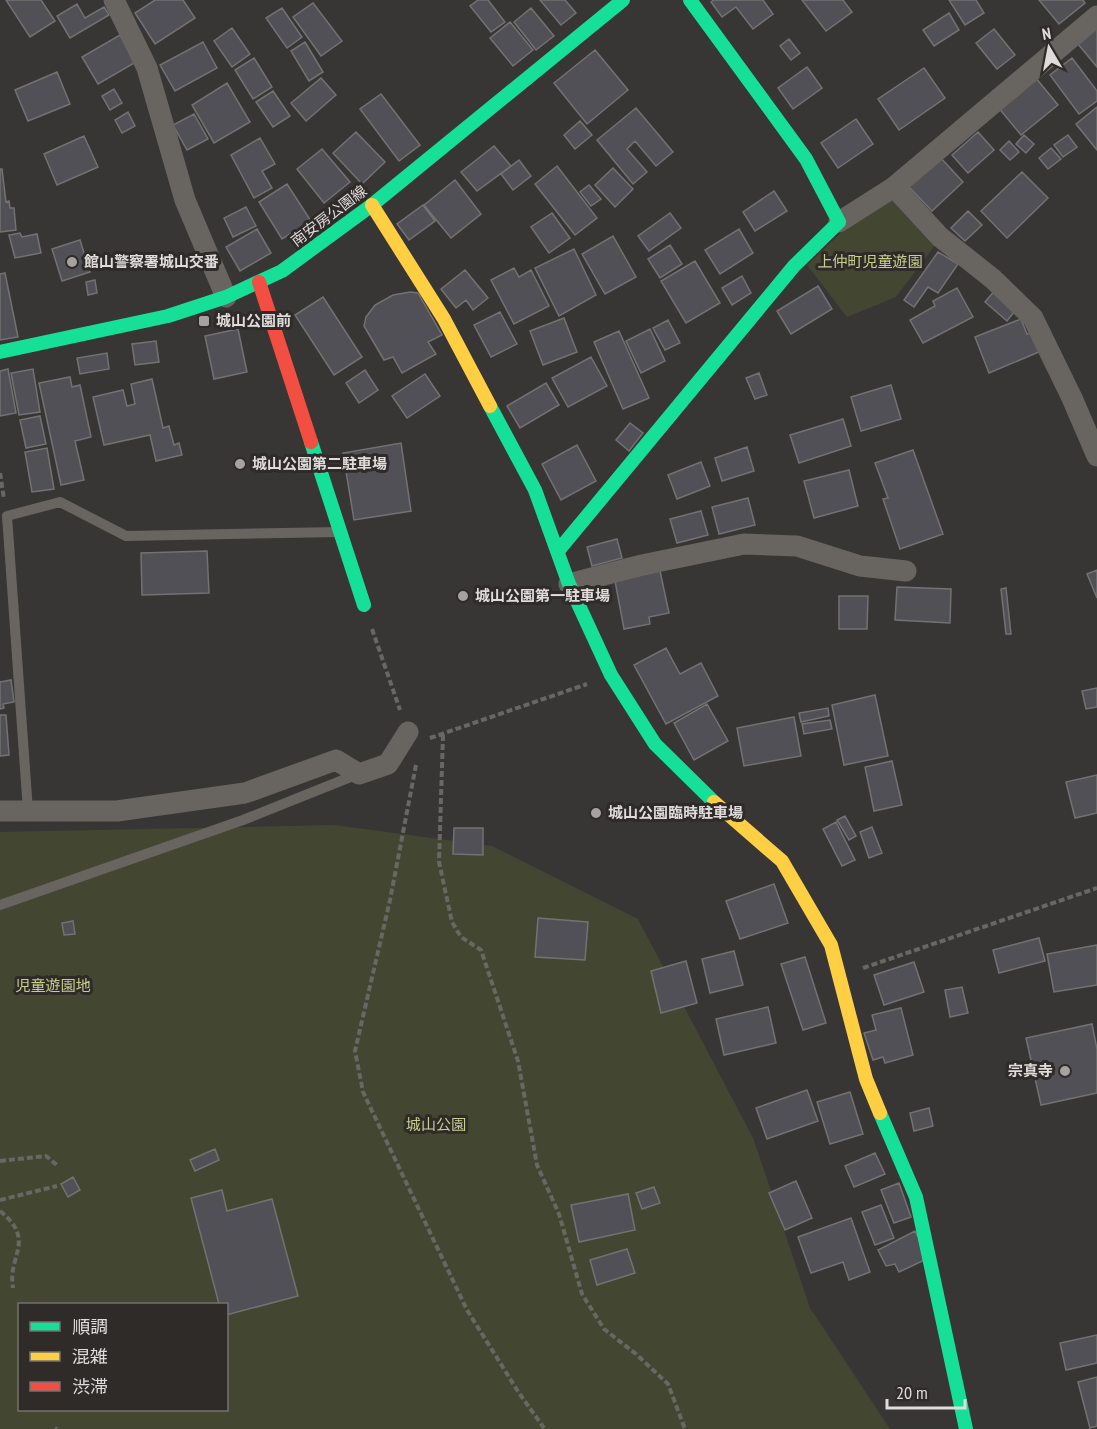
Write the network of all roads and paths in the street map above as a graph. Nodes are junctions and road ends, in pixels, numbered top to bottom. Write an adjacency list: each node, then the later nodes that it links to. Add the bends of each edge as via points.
1 (114, 0): 9 (street, via 147,68 185,200)
2 (623, 0): 6 (street, 南安房公園線)
3 (690, 0): 7 (street, via 806,159)
4 (1097, 16): 5 (street)
5 (894, 187): 7 (street); 11 (street, via 940,237 993,279 1033,318)
6 (372, 205): 8 (street, 南安房公園線, via 282,271); 13 (street, via 444,319 535,490)
7 (839, 222): 13 (street, via 794,266)
8 (259, 282): 9 (street, 南安房公園線); 12 (street)
9 (226, 297): 10 (street, 南安房公園線, via 152,320)
10 (0, 352)
11 (1097, 456)
12 (341, 531): 16 (street); 23 (lane, via 126,536 60,502 7,516)
13 (558, 551): 15 (street)
14 (906, 571): 15 (street, via 860,566 798,546 744,544)
15 (569, 584): 17 (street)
16 (364, 605): 18 (path)
17 (610, 675): 19 (path); 26 (street, via 655,744 782,861 831,945)
18 (408, 732): 19 (path, via 421,740); 21 (street, via 388,764)
19 (442, 735): 34 (path, via 439,862 452,922 461,937 482,950 518,1060 537,1165 559,1214 582,1294 604,1329 668,1384)
20 (417, 763): 33 (path, via 355,1051 358,1074 363,1092 467,1310)
21 (359, 774): 23 (street, via 336,760 245,793 117,811); 25 (lane, via 243,820)
22 (0, 811): 23 (street)
23 (28, 811)
24 (1097, 888): 26 (path)
25 (0, 904)
26 (840, 976): 35 (street, via 866,1078 916,1197)
27 (0, 1161): 28 (path, via 46,1156)
28 (58, 1166)
29 (57, 1186): 30 (path)
30 (0, 1200)
31 (0, 1211): 32 (path, via 13,1225 20,1245 12,1271)
32 (13, 1288)
33 (544, 1428)
34 (685, 1429)
35 (966, 1429)

